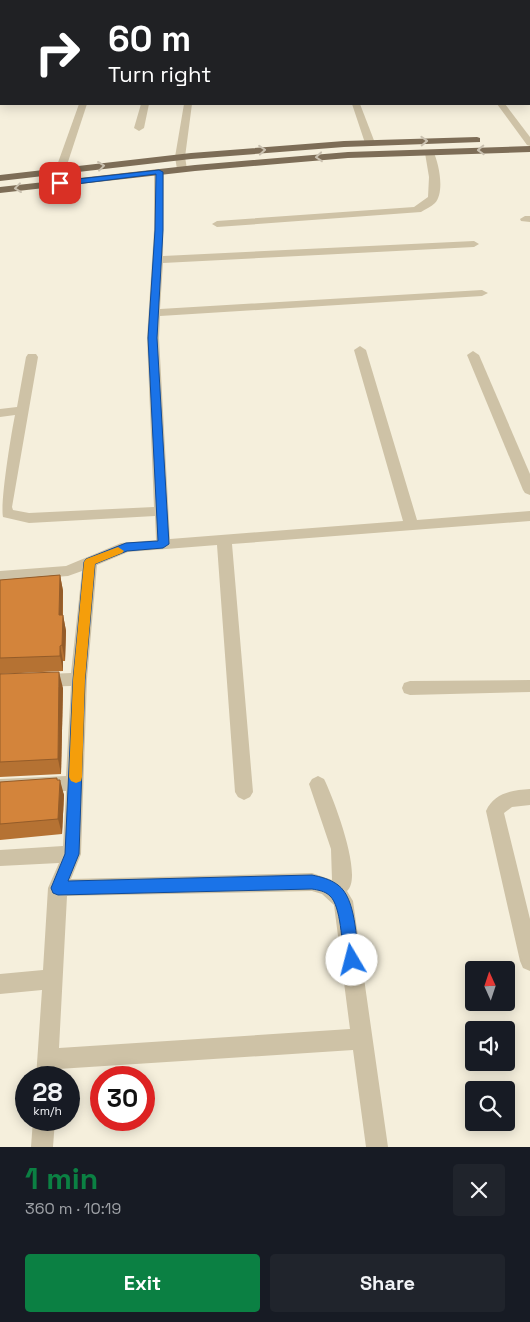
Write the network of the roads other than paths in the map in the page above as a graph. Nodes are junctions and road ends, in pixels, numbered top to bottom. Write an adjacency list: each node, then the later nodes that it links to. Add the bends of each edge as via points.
1 (131, 0): 2 (street)
2 (143, 0)
3 (83, 105): 16 (street)
4 (145, 105): 8 (street)
5 (188, 105): 14 (street)
6 (356, 105): 12 (street)
7 (502, 105): 11 (street)
8 (139, 128)
9 (486, 140): 12 (main road, one-way to 9)
10 (502, 140): 11 (main road)
11 (529, 142): 13 (main road, one-way to 13)
12 (370, 143): 14 (main road, one-way to 12)
13 (430, 153): 15 (main road, one-way to 15, via 348,155); 20 (street, via 434,166 434,195 417,210)
14 (180, 157): 15 (street); 16 (main road, one-way to 14)
15 (182, 169): 17 (main road)
16 (60, 171): 18 (main road)
17 (159, 172): 19 (main road, one-way to 19); 22 (street)
18 (0, 178)
19 (0, 190)
20 (217, 224)
21 (474, 244): 22 (street)
22 (157, 260): 24 (street)
23 (482, 294): 24 (street)
24 (153, 313): 31 (street)
25 (360, 350): 33 (street)
26 (473, 355): 30 (street)
27 (32, 357): 28 (street)
28 (22, 410): 29 (street); 31 (street, via 5,507 8,514 29,518)
29 (0, 413)
30 (530, 490)
31 (162, 510): 35 (street)
32 (530, 516): 33 (street)
33 (411, 524): 34 (street)
34 (224, 539): 35 (street); 45 (street)
35 (163, 544): 36 (street, via 126,547)
36 (90, 562): 37 (street, via 68,571); 38 (street)
37 (0, 576)
38 (79, 680): 39 (street); 42 (street)
39 (0, 682)
40 (530, 686): 41 (street)
41 (410, 688)
42 (76, 782): 44 (street); 47 (street)
43 (318, 784): 50 (street, via 340,849 343,883)
44 (0, 786)
45 (244, 792)
46 (530, 798): 51 (street, via 511,798 501,803 495,812)
47 (72, 854): 48 (street); 49 (street)
48 (0, 858)
49 (58, 888): 50 (street, via 312,882); 52 (street)
50 (334, 890): 54 (street, via 343,901)
51 (530, 961)
52 (53, 979): 53 (street); 55 (street)
53 (0, 984)
54 (363, 1039): 56 (street); 59 (street)
55 (47, 1066)
56 (69, 1066)
57 (43, 1131): 58 (street)
58 (42, 1147)
59 (377, 1147)

